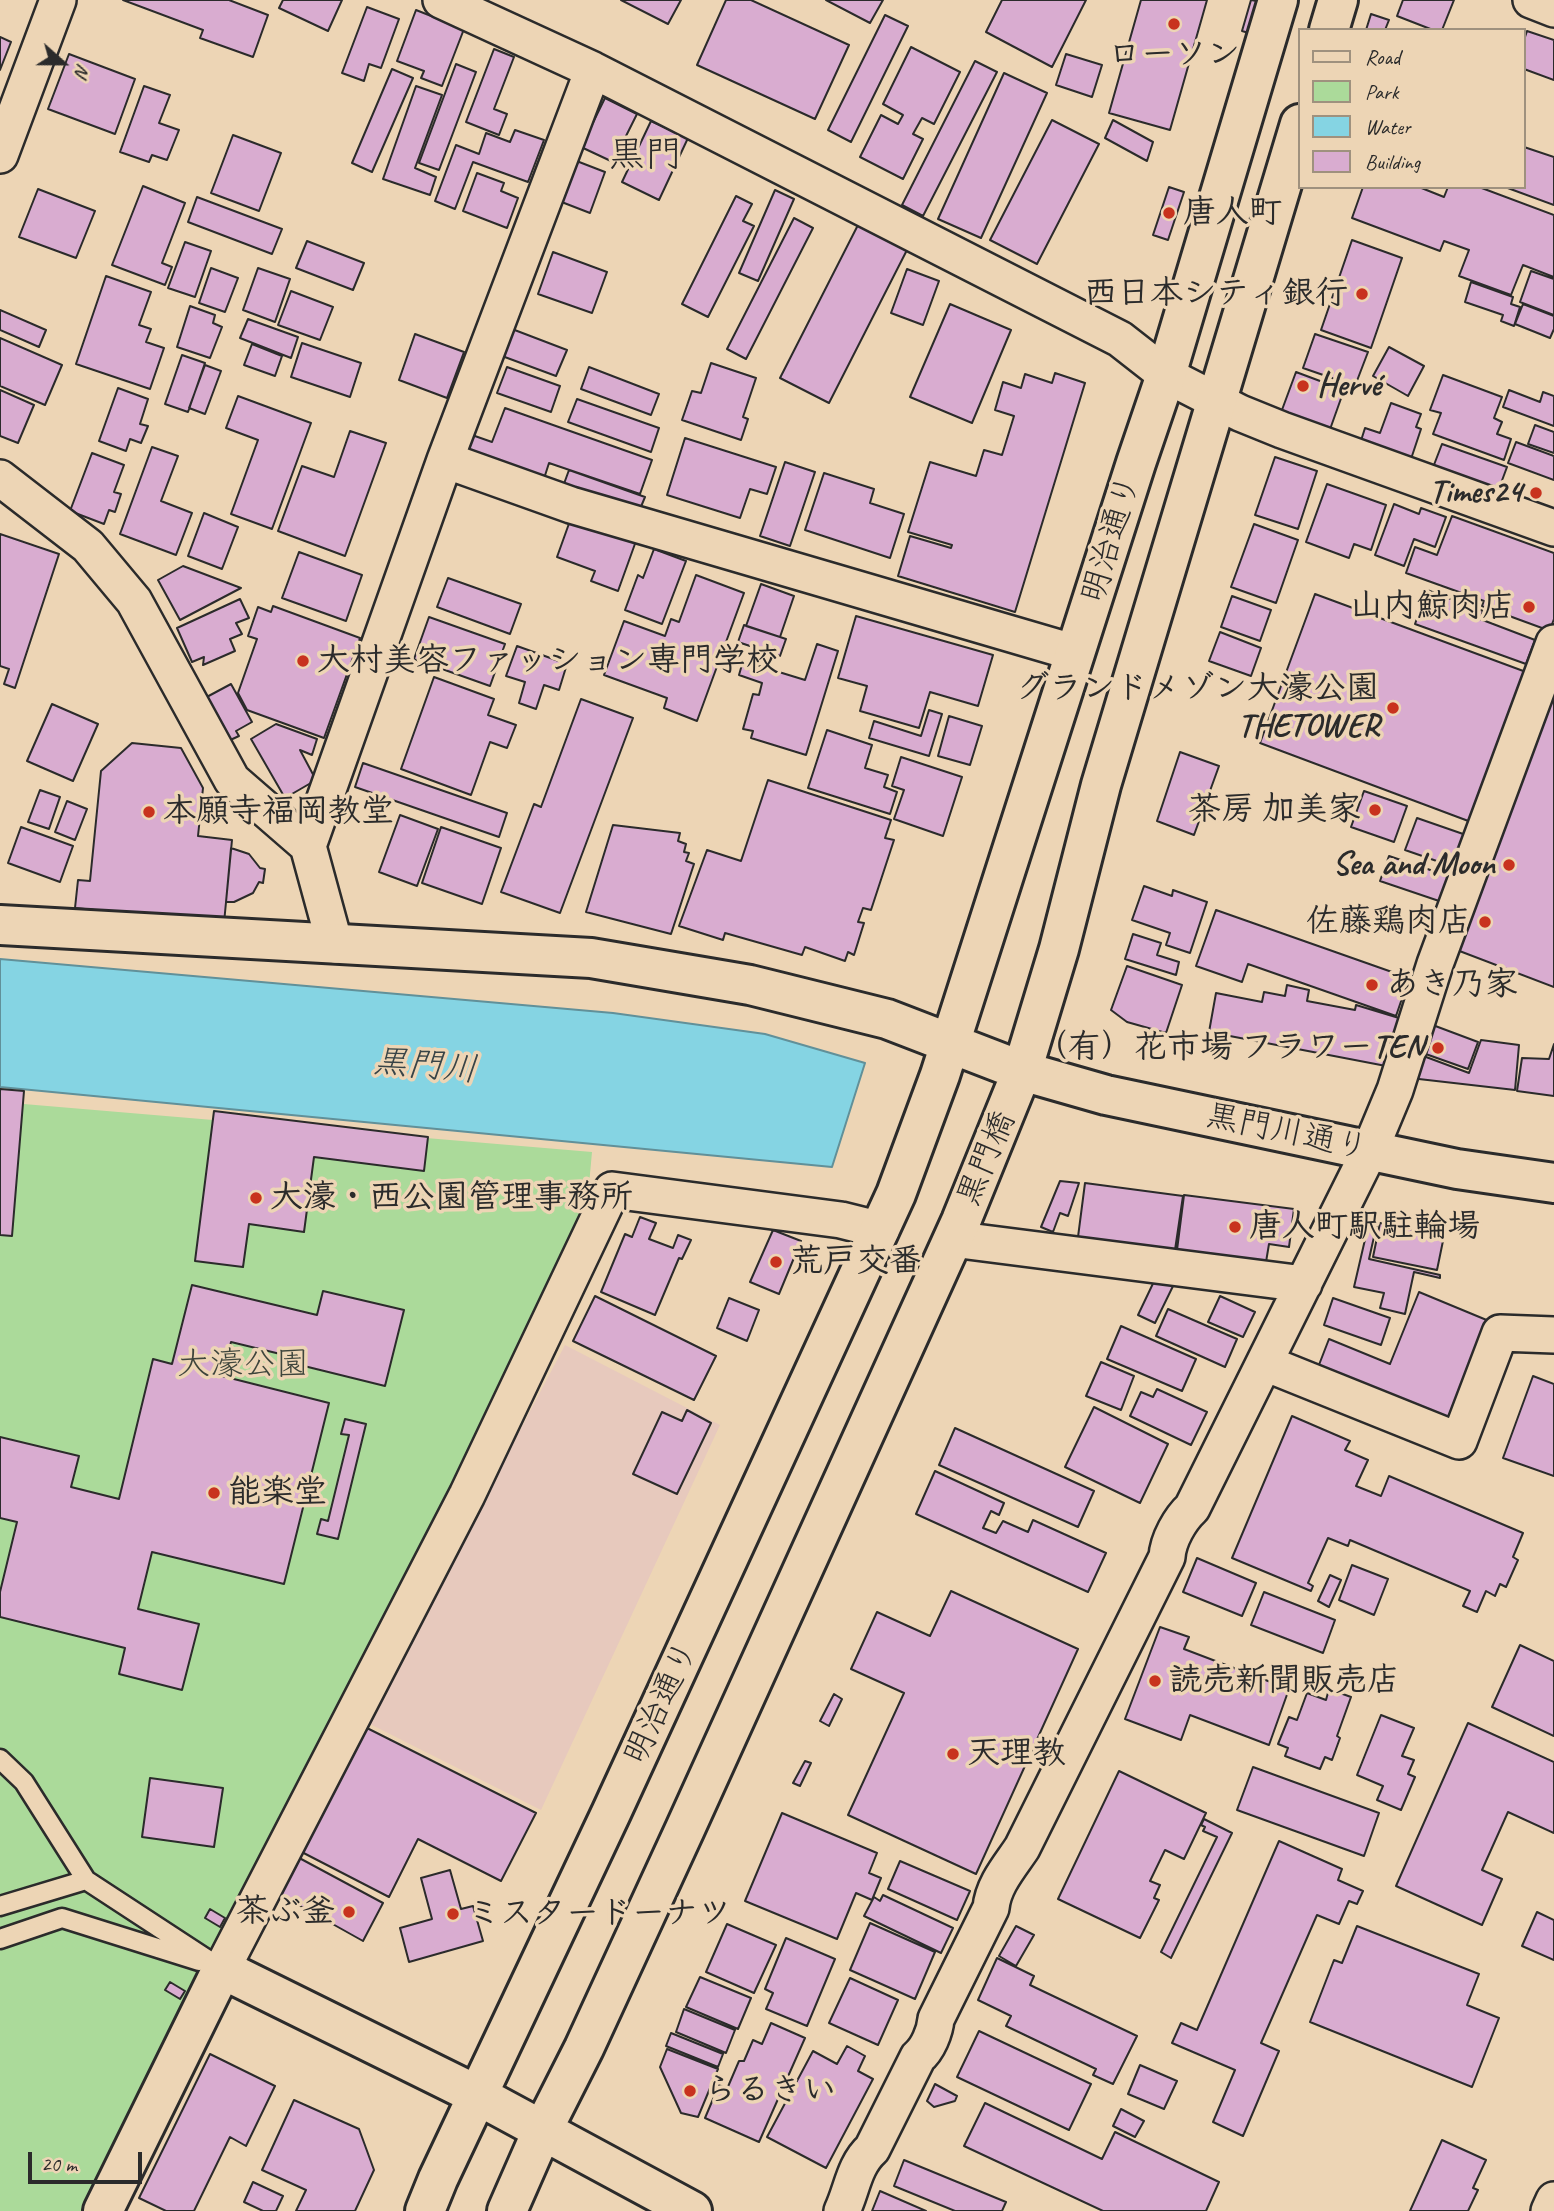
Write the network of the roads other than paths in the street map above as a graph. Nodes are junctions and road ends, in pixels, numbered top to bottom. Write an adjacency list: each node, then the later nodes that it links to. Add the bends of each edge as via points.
1 (58, 0): 10 (street)
2 (441, 0): 8 (street)
3 (1278, 0): 11 (street, 明治通り)
4 (1338, 0): 7 (street)
5 (1531, 0): 6 (street)
6 (1554, 9)
7 (1330, 28)
8 (593, 70): 11 (street, via 1120,339); 13 (street)
9 (1298, 131): 12 (street, 明治通り)
10 (0, 155)
11 (1166, 376): 12 (street); 17 (street, 明治通り)
12 (1216, 402): 15 (street); 22 (street, 明治通り)
13 (445, 460): 17 (street, via 571,505); 18 (street)
14 (0, 478): 18 (street, via 88,546 134,601 232,780)
15 (1554, 528)
16 (1554, 643): 23 (street)
17 (1076, 653): 21 (street, 明治通り)
18 (308, 846): 20 (street)
19 (0, 925): 20 (street, 黒門川通り)
20 (335, 945): 21 (street, 黒門川通り, via 590,958 750,985 887,1018)
21 (945, 1059): 22 (street, 黒門川通り); 25 (street, 明治通り)
22 (1017, 1084): 23 (street, 黒門川通り, via 1106,1095); 26 (street, 黒門橋)
23 (1370, 1150): 24 (street, 黒門川通り); 27 (street)
24 (1554, 1183)
25 (881, 1230): 34 (street, via 841,1220 612,1190 467,1494); 35 (street, 明治通り)
26 (956, 1230): 27 (street); 36 (street)
27 (1304, 1284): 29 (street)
28 (1554, 1335): 29 (street, via 1500,1334 1459,1441)
29 (1265, 1363): 42 (street, via 1192,1508 1173,1536 1167,1557 1022,1848 992,1898 935,2028 865,2155)
30 (0, 1759): 31 (lane, via 24,1782)
31 (86, 1880): 32 (lane); 34 (lane)
32 (0, 1906)
33 (0, 1939): 34 (lane, via 62,1917)
34 (222, 1969): 35 (street); 38 (street)
35 (479, 2096): 36 (street); 39 (street, 明治通り)
36 (543, 2129): 40 (street); 41 (street)
37 (1554, 2200): 43 (street)
38 (103, 2211)
39 (425, 2211)
40 (507, 2211)
41 (692, 2211)
42 (842, 2211)
43 (1549, 2211)

